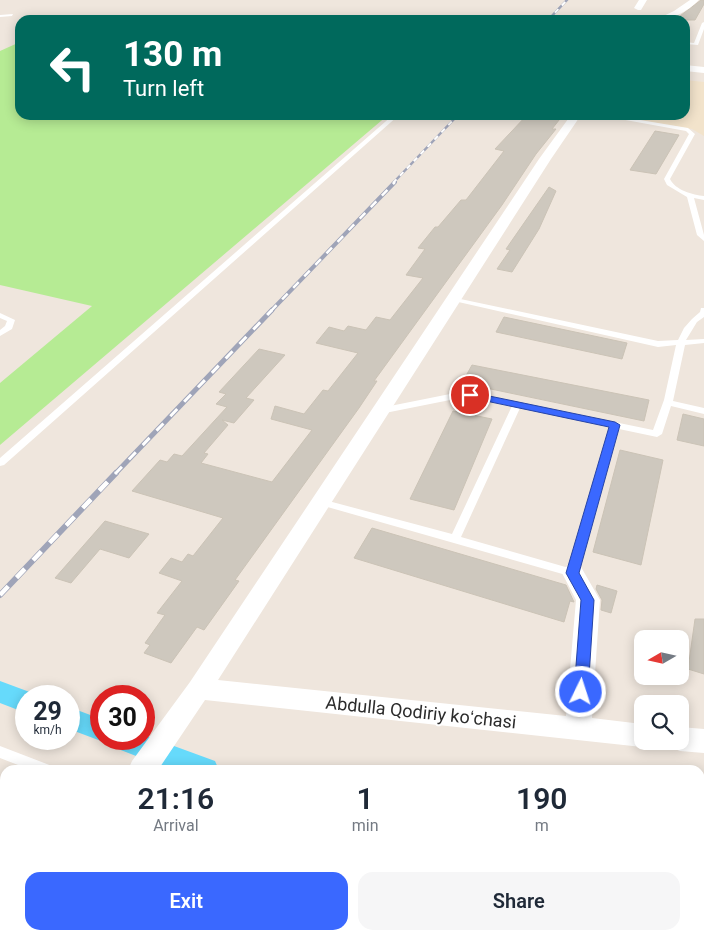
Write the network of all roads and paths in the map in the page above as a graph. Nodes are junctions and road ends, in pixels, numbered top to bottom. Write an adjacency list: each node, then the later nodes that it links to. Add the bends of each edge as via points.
1 (643, 0): 3 (street)
2 (695, 0): 5 (street)
3 (638, 8)
4 (12, 15): 6 (lane)
5 (672, 15)
6 (0, 16)
7 (704, 24): 9 (lane)
8 (690, 43): 9 (lane)
9 (696, 44): 10 (lane)
10 (704, 44)
11 (690, 69): 12 (street)
12 (704, 70)
13 (390, 120): 30 (lane)
14 (573, 120): 19 (street)
15 (630, 120): 16 (lane, via 688,130 692,134 667,180)
16 (690, 196): 17 (lane); 18 (lane, via 700,235)
17 (704, 198)
18 (704, 239)
19 (454, 300): 24 (lane, via 658,344); 27 (street)
20 (704, 310): 24 (lane)
21 (0, 315): 22 (lane, via 11,320 10,327)
22 (0, 334)
23 (704, 341): 24 (lane)
24 (680, 342): 25 (lane)
25 (667, 402): 28 (lane); 29 (lane, via 657,434)
26 (517, 405): 27 (lane, via 470,395); 29 (lane); 32 (lane)
27 (380, 411): 31 (street)
28 (704, 411)
29 (615, 425): 33 (lane)
30 (0, 463)
31 (321, 502): 32 (lane); 34 (street)
32 (455, 540): 33 (lane)
33 (573, 573): 35 (street, via 588,600)
34 (199, 689): 35 (street, Abdulla Qodiriy koʻchasi); 41 (street)
35 (578, 728): 36 (street, Abdulla Qodiriy koʻchasi)
36 (634, 734)
37 (689, 740): 38 (street)
38 (704, 741)
39 (0, 752): 40 (lane)
40 (34, 765)
41 (145, 765)

